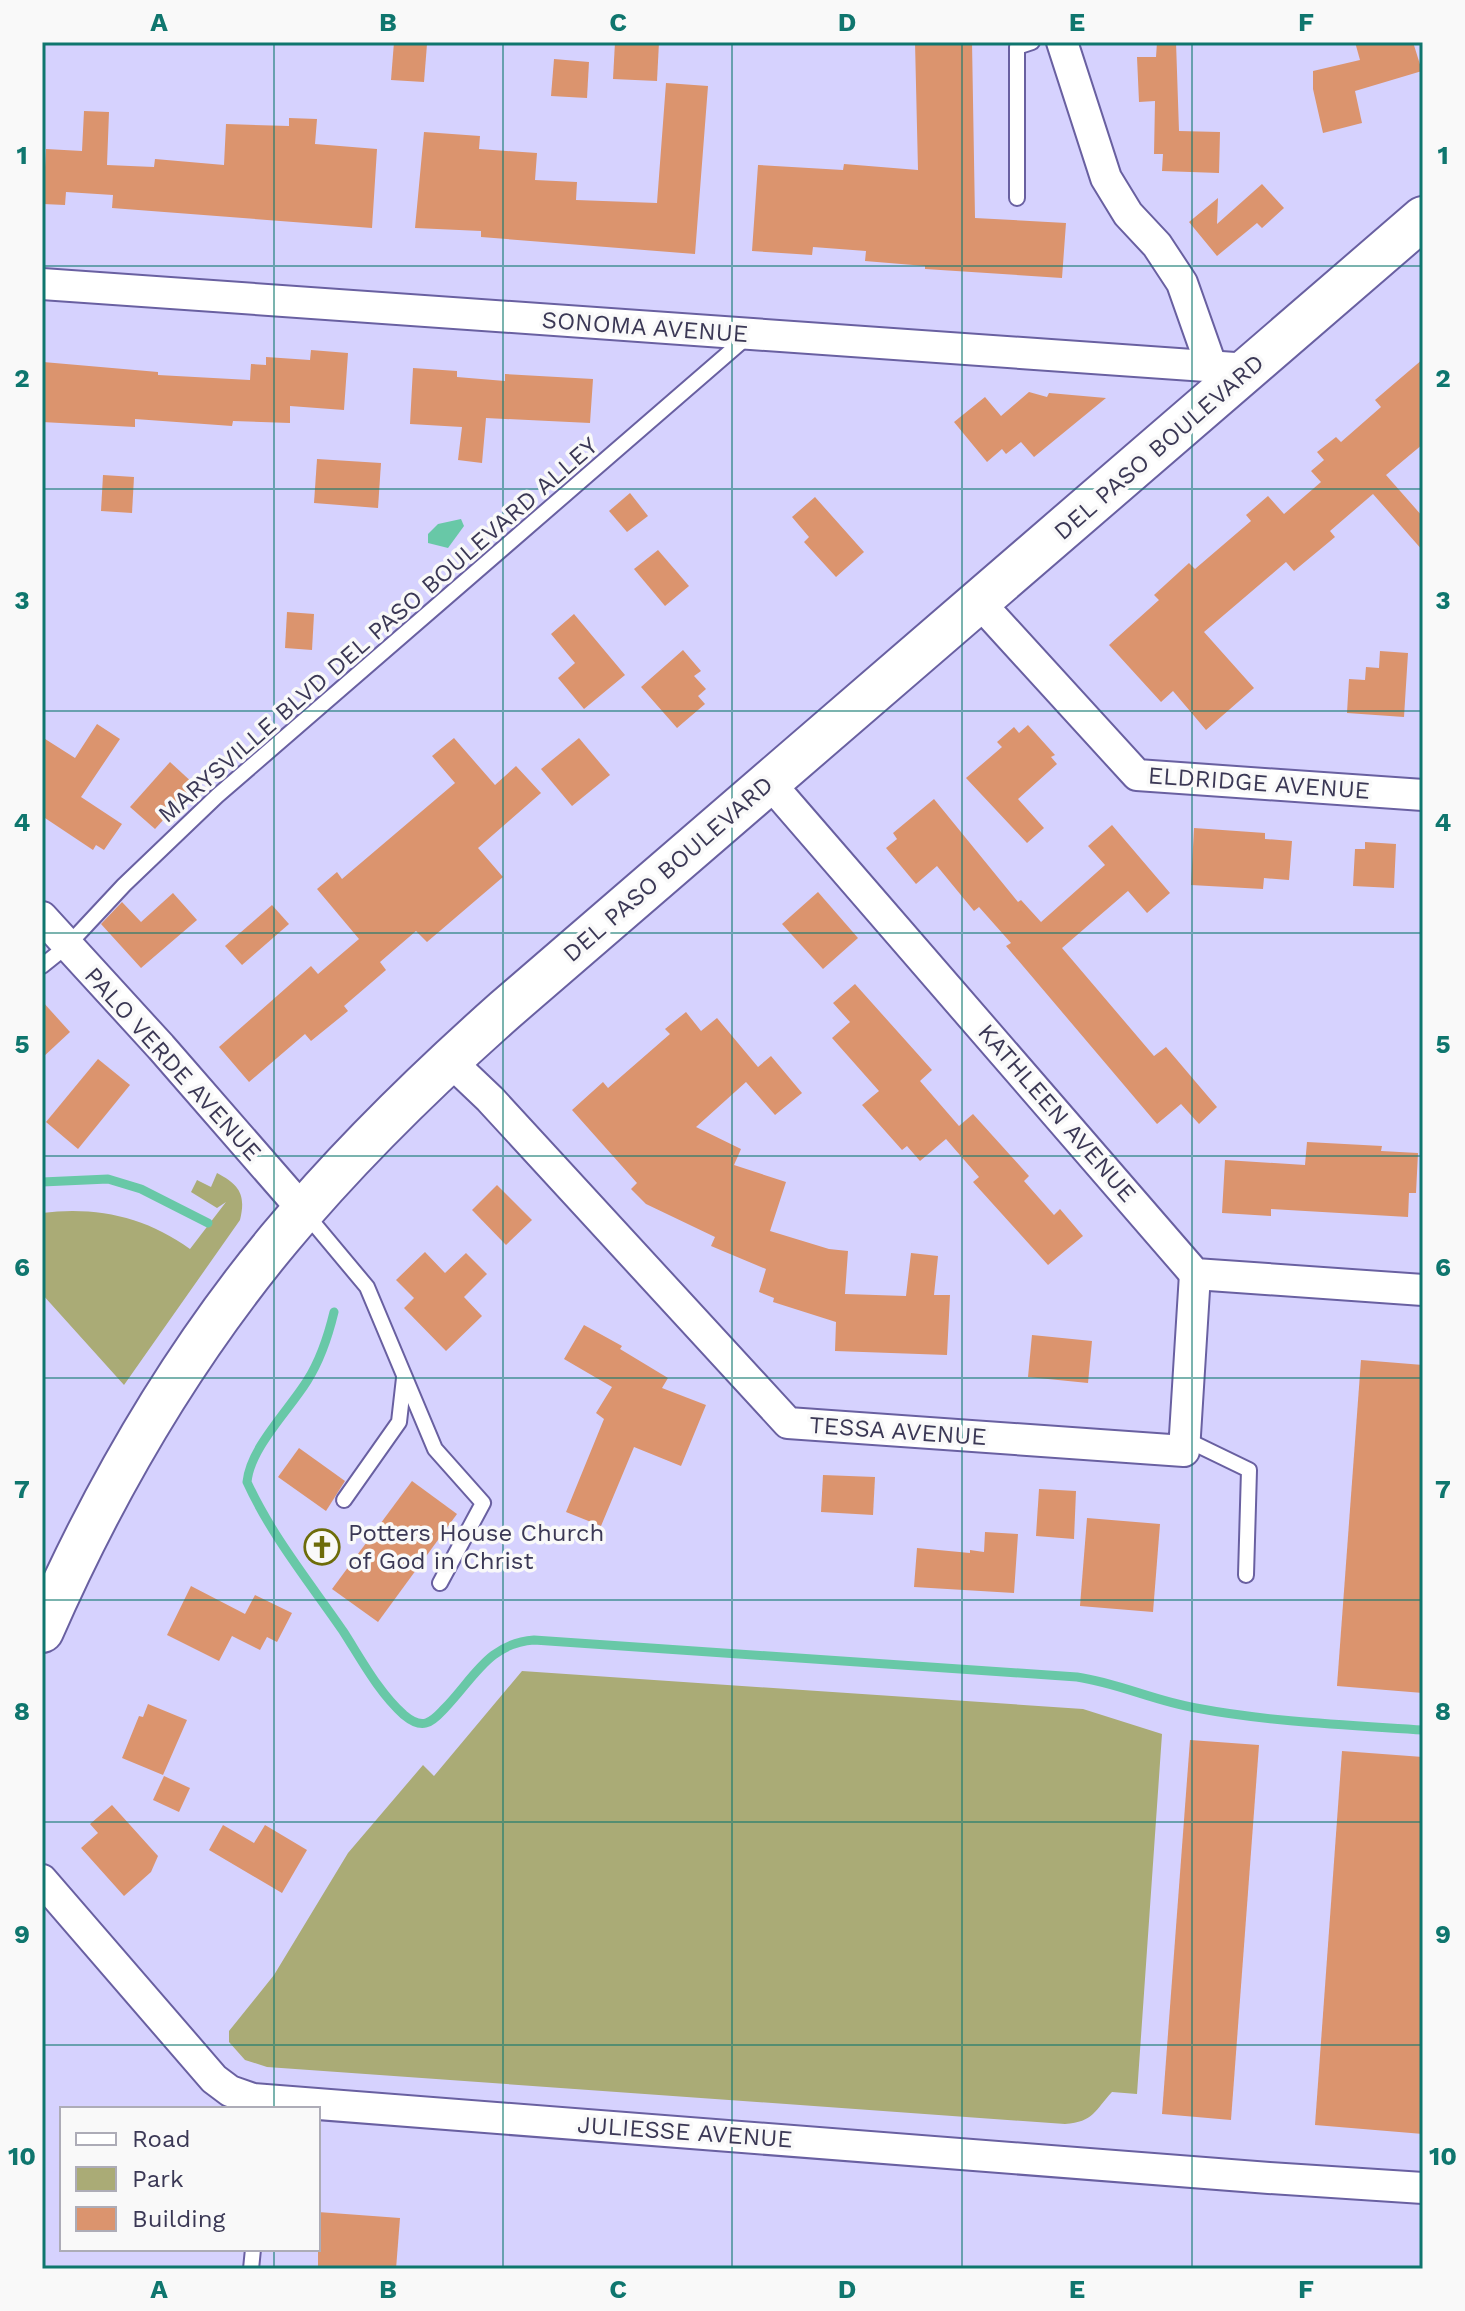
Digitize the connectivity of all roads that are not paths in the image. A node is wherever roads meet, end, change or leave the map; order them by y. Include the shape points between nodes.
1 (1032, 42) edge
2 (1062, 42) edge
3 (1017, 198) dead end
4 (1423, 218) edge
5 (42, 284) edge
6 (751, 334) junction
7 (1230, 369) junction
8 (979, 602) junction
9 (768, 781) junction
10 (1423, 795) edge
11 (42, 917) edge
12 (67, 946) junction
13 (42, 966) edge
14 (449, 1060) junction
15 (303, 1210) junction
16 (1195, 1274) junction
17 (1423, 1290) edge
18 (404, 1377) junction
19 (1184, 1439) junction
20 (344, 1500) dead end
21 (1246, 1575) dead end
22 (440, 1583) dead end
23 (42, 1631) edge
24 (42, 1880) edge
25 (274, 2106) edge
26 (320, 2109) edge
27 (1423, 2188) edge

1 - 3 lane via 1017,47
2 - 7 street via 1106,178 1182,283
4 - 7 main road, DEL PASO BOULEVARD
5 - 6 street, SONOMA AVENUE
6 - 7 street, SONOMA AVENUE
6 - 12 lane, MARYSVILLE BLVD DEL PASO BOULEVARD ALLEY via 217,796
7 - 8 main road, DEL PASO BOULEVARD
8 - 9 main road, DEL PASO BOULEVARD
8 - 10 street, ELDRIDGE AVENUE via 1137,775
9 - 14 main road, DEL PASO BOULEVARD
9 - 16 street, KATHLEEN AVENUE
11 - 12 street, PALO VERDE AVENUE
12 - 13 lane, MARYSVILLE BLVD DEL PASO BOULEVARD ALLEY
12 - 15 street, PALO VERDE AVENUE
14 - 15 main road, DEL PASO BOULEVARD
14 - 19 street, TESSA AVENUE via 788,1423 1184,1451
15 - 18 lane via 367,1287
15 - 23 main road, DEL PASO BOULEVARD via 235,1297 153,1417 82,1543
16 - 17 street
16 - 19 street
18 - 20 lane via 399,1422
18 - 22 lane via 435,1449 483,1503
19 - 21 lane via 1249,1470
24 - 25 street, JULIESSE AVENUE via 214,2079 230,2091
26 - 27 street, JULIESSE AVENUE

